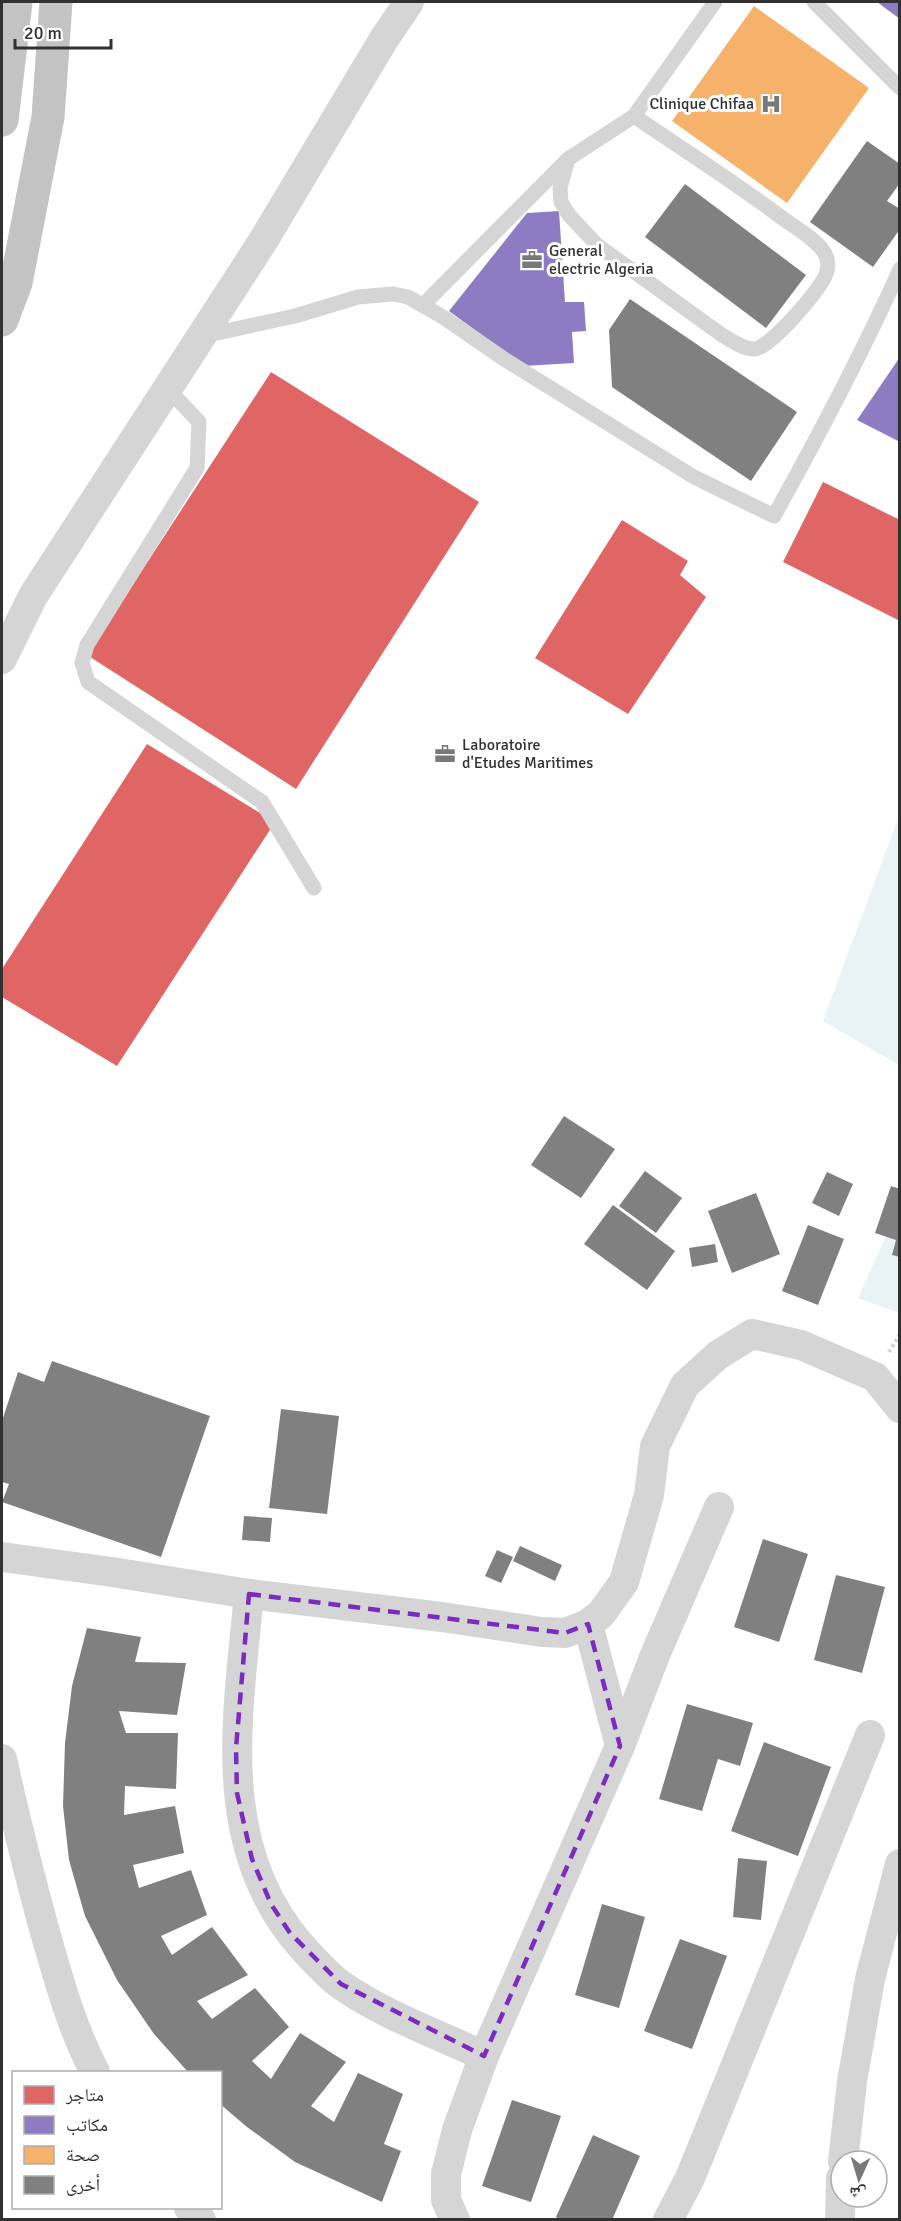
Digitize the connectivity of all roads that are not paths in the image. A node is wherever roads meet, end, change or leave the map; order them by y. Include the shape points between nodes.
1 (16, 2) edge
2 (56, 2) edge
3 (409, 2) edge
4 (715, 2) edge
5 (814, 2) edge
6 (900, 88) edge
7 (634, 116) junction
8 (2, 120) edge
9 (568, 159) junction
10 (900, 269) edge
11 (423, 305) junction
12 (2, 320) edge
13 (203, 336) junction
14 (169, 390) junction
15 (2, 658) edge
16 (314, 888) dead end
17 (900, 1408) edge
18 (718, 1507) dead end
19 (2, 1557) edge
20 (249, 1594) junction
21 (588, 1624) junction
22 (870, 1735) dead end
23 (620, 1746) junction
24 (2, 1759) edge
25 (900, 1864) edge
26 (484, 2056) junction
27 (94, 2071) edge
28 (844, 2149) edge
29 (190, 2209) edge
30 (201, 2220) edge
31 (455, 2220) edge
32 (668, 2220) edge

1 - 8 highway
2 - 12 highway via 48,117 19,273
3 - 13 street
4 - 7 lane
5 - 6 lane
7 - 9 lane
7 - 9 lane via 770,208 825,253 826,276 783,331 766,345 744,347 722,335 597,245 561,202 560,188
9 - 11 lane
10 - 11 lane via 825,425 774,516 694,477
11 - 13 lane via 393,294 358,297 296,316
13 - 14 street
14 - 15 street via 33,596
14 - 16 lane via 199,422 197,468 87,645 82,663 88,682 262,802
17 - 21 street via 874,1377 801,1345 752,1334 718,1355 685,1384 655,1446 649,1495 624,1582 601,1614
18 - 23 street
19 - 20 street
20 - 21 street via 542,1632 565,1633
20 - 26 street via 236,1748 237,1793 252,1859 271,1904 310,1956 341,1984 387,2011
21 - 23 street
22 - 32 street via 690,2178
23 - 26 street
24 - 27 street via 54,1967
25 - 28 street via 870,1979
26 - 31 street via 457,2130 446,2174 446,2200
29 - 30 street

